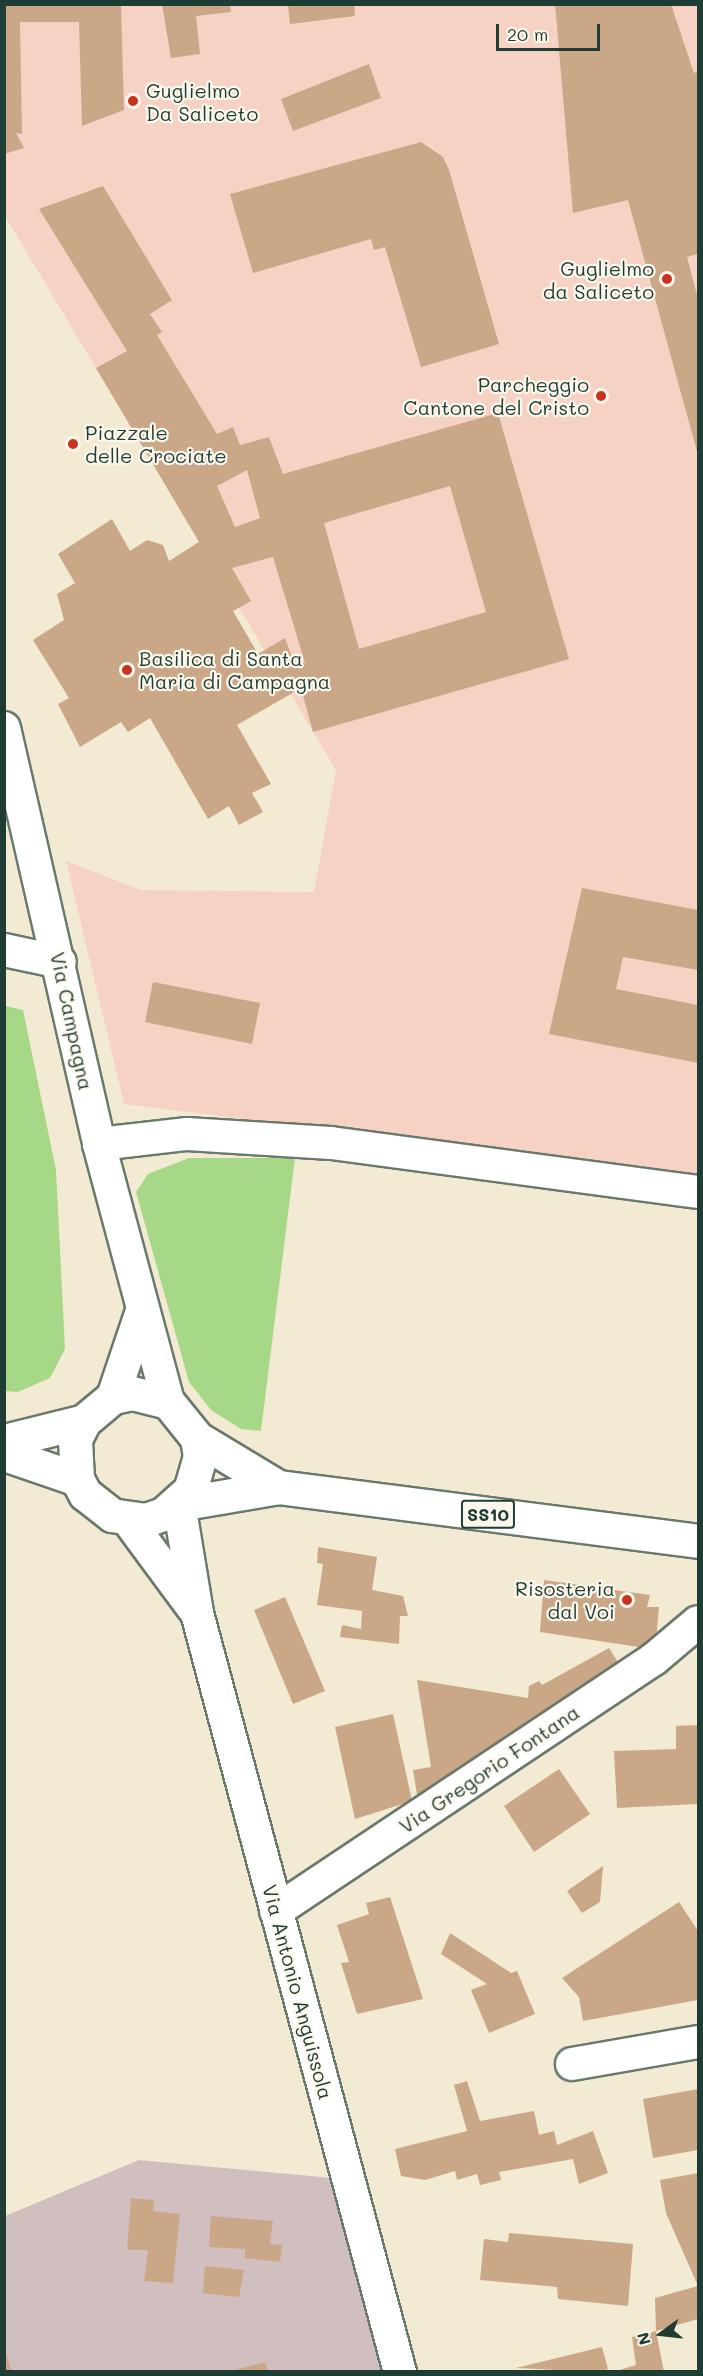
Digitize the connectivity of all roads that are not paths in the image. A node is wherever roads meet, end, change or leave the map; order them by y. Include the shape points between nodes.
1 (4, 728) edge
2 (4, 950) edge
3 (60, 962) junction
4 (99, 1144) junction
5 (699, 1192) edge
6 (141, 1314) junction
7 (113, 1397) junction
8 (168, 1401) junction
9 (84, 1421) junction
10 (197, 1438) junction
11 (4, 1441) edge
12 (4, 1454) edge
13 (77, 1479) junction
14 (278, 1487) junction
15 (179, 1504) junction
16 (128, 1520) junction
17 (699, 1541) edge
18 (197, 1613) junction
19 (699, 1622) edge
20 (276, 1911) junction
21 (699, 2042) edge
22 (572, 2064) dead end
23 (400, 2372) edge

1 - 3 street, Via Campagna
2 - 3 street
3 - 4 street, Via Campagna
4 - 5 street via 187,1134 332,1143
4 - 6 street, Via Campagna
6 - 7 street
6 - 8 street, Via Campagna
7 - 8 main road via 150,1394
7 - 9 main road
8 - 10 main road, SS10
9 - 11 main road
9 - 13 main road via 75,1439
10 - 14 main road, SS10
10 - 15 main road via 197,1474
12 - 13 main road
13 - 16 main road via 97,1506
14 - 15 main road, SS10
14 - 17 main road, SS10
15 - 16 main road, SS10 via 163,1514
15 - 18 street, Via Antonio Anguissola
16 - 18 street, Via Antonio Anguissola
18 - 20 street, Via Antonio Anguissola
19 - 20 street, Via Gregorio Fontana via 654,1659
20 - 23 street, Via Antonio Anguissola
21 - 22 street

